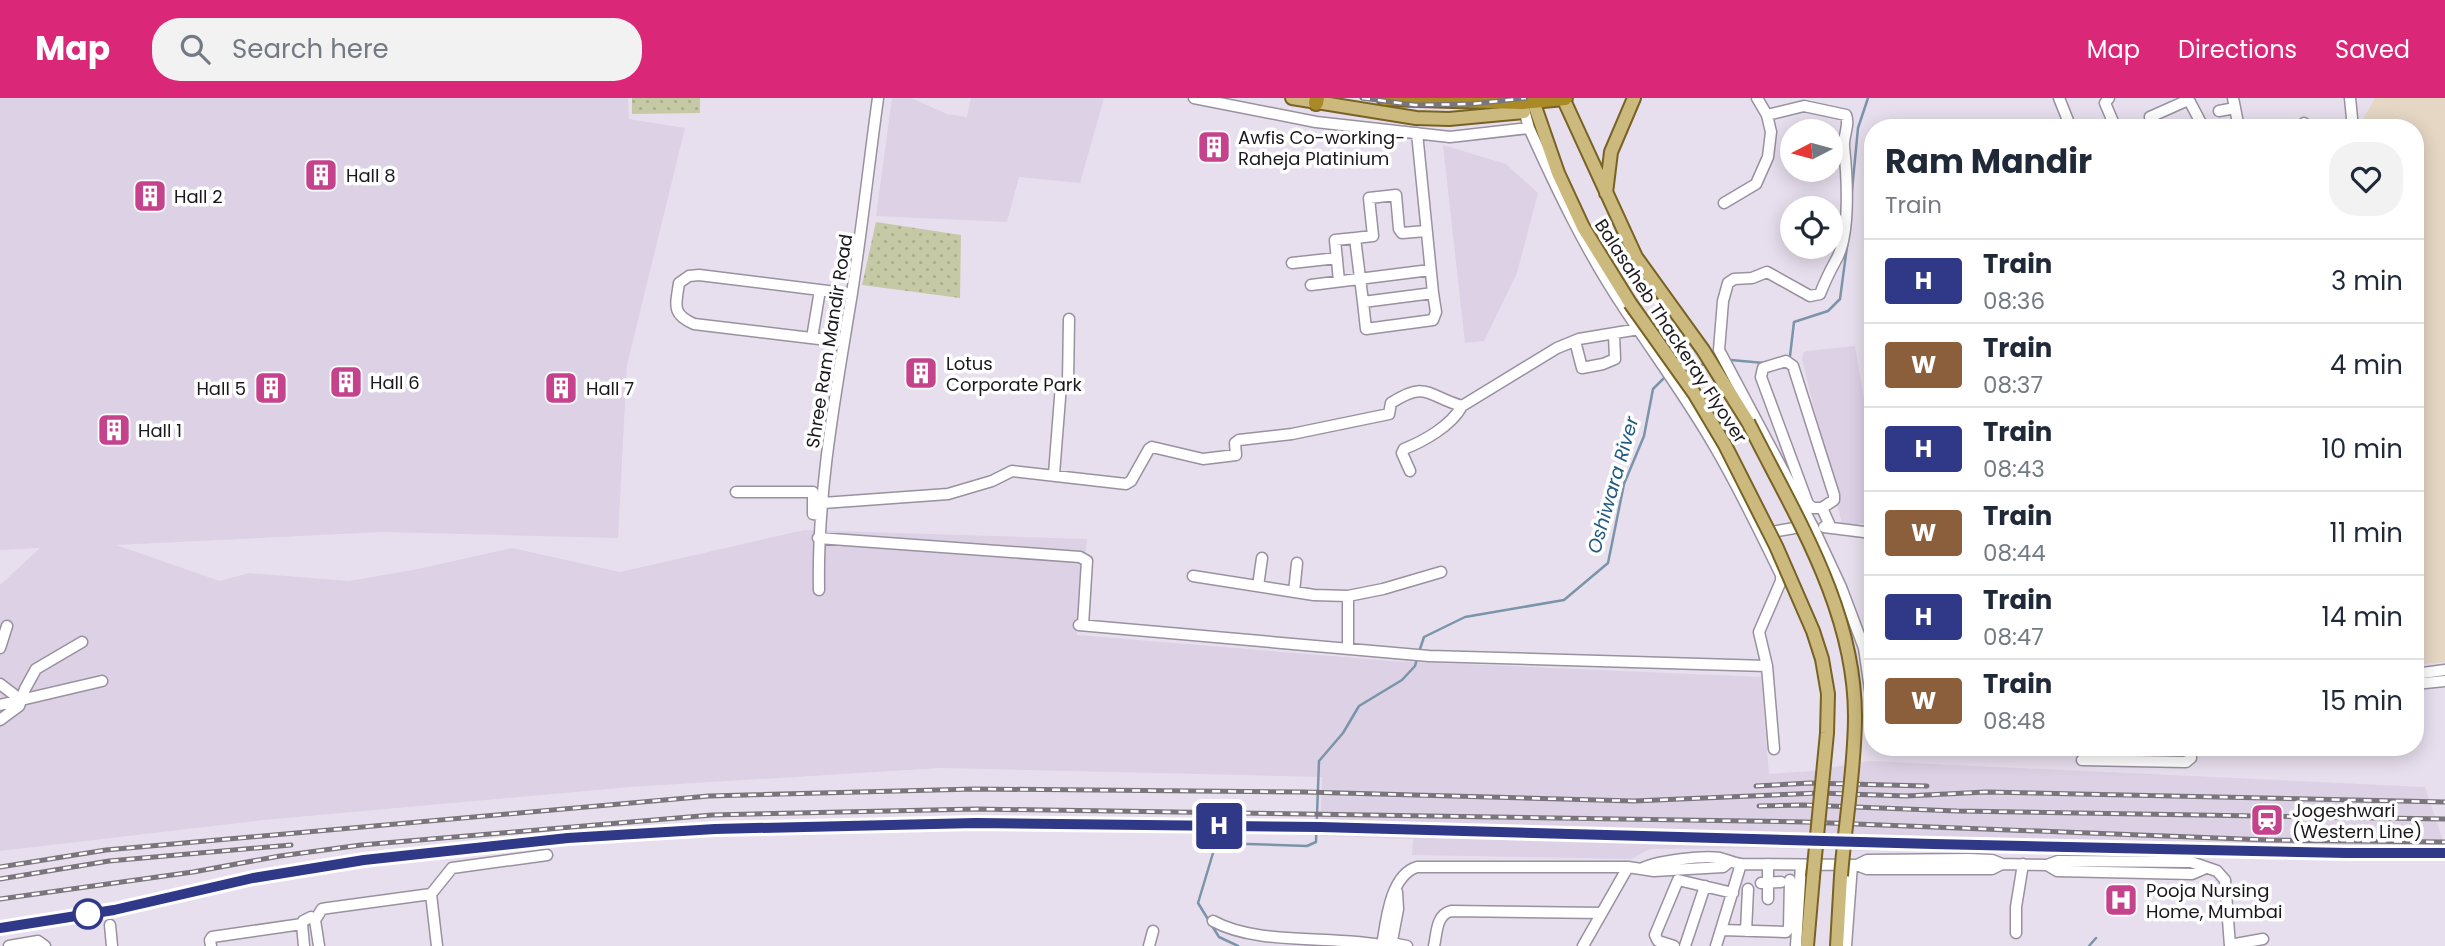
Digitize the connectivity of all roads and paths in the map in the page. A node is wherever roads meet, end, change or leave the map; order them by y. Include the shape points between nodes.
1 (878, 98) edge
2 (1194, 98) edge
3 (1292, 98) edge
4 (1384, 98) edge
5 (1564, 98) edge
6 (1634, 98) edge
7 (1757, 98) edge
8 (2059, 98) edge
9 (2066, 98) edge
10 (2109, 98) edge
11 (2350, 98) edge
12 (1316, 100) edge
13 (1528, 103) edge
14 (2234, 103) edge
15 (2219, 111) dead end
16 (1767, 115) junction
17 (2067, 119) edge
18 (2074, 119) edge
19 (2112, 119) edge
20 (2150, 119) edge
21 (2199, 119) edge
22 (2352, 119) edge
23 (1529, 128) junction
24 (1417, 133) junction
25 (1606, 193) junction
26 (1724, 203) dead end
27 (1426, 231) junction
28 (1355, 238) junction
29 (1336, 258) junction
30 (1292, 263) dead end
31 (1430, 270) junction
32 (1360, 279) junction
33 (1339, 281) junction
34 (1311, 285) dead end
35 (820, 290) junction
36 (1618, 291) junction
37 (1433, 293) junction
38 (852, 294) junction
39 (1363, 302) junction
40 (1069, 319) dead end
41 (1639, 329) junction
42 (1614, 334) junction
43 (812, 338) junction
44 (1574, 341) junction
45 (844, 342) junction
46 (1462, 406) junction
47 (1410, 471) dead end
48 (1054, 474) junction
49 (736, 492) dead end
50 (820, 496) junction
51 (1822, 508) junction
52 (1813, 527) junction
53 (1831, 528) junction
54 (1864, 532) edge
55 (1761, 534) junction
56 (818, 538) junction
57 (1262, 558) dead end
58 (1297, 563) dead end
59 (1441, 572) dead end
60 (1193, 576) dead end
61 (1780, 581) junction
62 (1258, 586) junction
63 (820, 590) dead end
64 (1294, 592) junction
65 (1348, 596) junction
66 (7, 626) dead end
67 (82, 642) dead end
68 (0, 648) edge
69 (1349, 648) junction
70 (1864, 656) edge
71 (1767, 666) junction
72 (2445, 670) edge
73 (2424, 673) edge
74 (102, 681) dead end
75 (2445, 681) edge
76 (2424, 683) edge
77 (0, 684) edge
78 (21, 700) junction
79 (0, 705) edge
80 (0, 720) edge
81 (1774, 749) dead end
82 (1820, 751) dead end
83 (2191, 756) edge
84 (2082, 760) dead end
85 (547, 855) dead end
86 (1741, 864) junction
87 (1768, 864) junction
88 (2022, 864) junction
89 (1801, 865) junction
90 (1858, 866) junction
91 (1628, 867) junction
92 (1764, 882) junction
93 (1705, 886) junction
94 (1748, 888) dead end
95 (1732, 893) junction
96 (431, 894) junction
97 (1768, 899) dead end
98 (1602, 914) junction
99 (315, 920) junction
100 (1213, 921) dead end
101 (110, 925) dead end
102 (302, 925) junction
103 (1721, 930) junction
104 (1153, 931) dead end
105 (1746, 931) junction
106 (2016, 933) dead end
107 (2263, 939) dead end
108 (1387, 945) edge
109 (9, 946) edge
110 (45, 946) edge
111 (112, 946) edge
112 (211, 946) edge
113 (304, 946) edge
114 (319, 946) edge
115 (437, 946) edge
116 (1149, 946) edge
117 (1407, 946) edge
118 (1434, 946) edge
119 (1583, 946) edge
120 (1674, 946) edge
121 (1685, 946) edge
122 (1716, 946) edge
123 (1796, 946) edge
124 (1807, 946) edge
125 (1837, 946) edge
126 (1846, 946) edge
127 (2230, 946) edge

1 - 38 street, Shree Ram Mandir Road
2 - 24 street via 1316,122
3 - 12 main road
4 - 13 highway
5 - 13 highway
5 - 25 main road, Balasaheb Thackeray Flyover
6 - 25 main road via 1611,152
7 - 16 street
8 - 17 street
9 - 18 street
10 - 19 street via 2105,103
11 - 22 street
12 - 13 main road via 1416,118 1449,119
13 - 23 street
13 - 36 main road, Balasaheb Thackeray Flyover via 1583,227
14 - 15 street
16 - 26 street via 1771,132 1768,157 1756,184
16 - 52 street via 1804,106 1846,115 1848,120 1843,144 1847,220 1837,259 1820,293 1810,296 1767,272 1734,279 1728,283 1719,327 1719,350
20 - 21 street via 2186,101
23 - 24 street via 1450,136
23 - 36 street via 1558,191
24 - 27 street
25 - 125 main road, Balasaheb Thackeray Flyover, bridge via 1642,267 1748,422 1823,572 1841,621 1852,670 1855,716
27 - 28 street via 1402,233 1396,195 1389,195 1369,198 1373,236
27 - 31 street
28 - 29 street via 1335,240
28 - 32 street
29 - 30 street
29 - 33 street
31 - 32 street
31 - 37 street
32 - 33 street
32 - 39 street
33 - 34 street
35 - 38 street
35 - 43 street
35 - 43 street via 699,275 679,283 675,307 694,324
36 - 41 street
36 - 124 main road, Balasaheb Thackeray Flyover, bridge via 1694,393 1725,445 1776,545 1822,659 1828,694 1826,733
37 - 39 street
37 - 39 street via 1433,320 1366,329
38 - 45 street, Shree Ram Mandir Road
40 - 48 street via 1068,382 1061,385
41 - 42 street
41 - 55 street via 1714,445
42 - 44 street
42 - 44 street via 1615,359 1582,368
43 - 45 street
44 - 46 street
45 - 50 street, Shree Ram Mandir Road
46 - 47 street via 1421,442 1404,449
46 - 48 street via 1429,390 1409,392 1391,403 1389,414 1239,440 1236,456 1203,459 1152,447 1126,484
48 - 50 street via 1012,471 948,494
49 - 50 street
50 - 56 street, Shree Ram Mandir Road
51 - 51 street via 1808,504 1761,377 1763,368 1786,361 1793,366 1834,495 1831,504
51 - 53 street
52 - 53 street
52 - 55 street
52 - 70 street via 1861,638
53 - 54 street
55 - 61 street
56 - 63 street, Shree Ram Mandir Road
56 - 69 street via 1080,557 1087,561 1081,625
57 - 62 street
58 - 64 street
59 - 65 street
60 - 62 street
61 - 71 street via 1759,632
61 - 82 street via 1797,602 1823,685
62 - 64 street
64 - 65 street
65 - 69 street
66 - 68 street
67 - 78 street via 36,669
69 - 71 street via 1429,656
71 - 81 street
72 - 73 street
74 - 78 street
75 - 76 street
77 - 78 street
78 - 79 street
78 - 80 street
83 - 84 street via 2186,762
85 - 96 street via 452,868
86 - 87 street
86 - 91 street via 1654,871
86 - 95 street
87 - 89 street
87 - 92 street
88 - 90 street via 1992,869 1969,864
88 - 106 street
88 - 127 street via 2047,865 2057,871 2191,862 2217,871 2225,880
89 - 90 street
89 - 123 street
90 - 126 street
91 - 98 street
91 - 108 street via 1417,867 1403,874 1388,907
92 - 97 street
92 - 105 street via 1785,881 1788,930
93 - 95 street
93 - 120 street via 1676,883 1655,935 1658,941
93 - 121 street
94 - 105 street
95 - 103 street
96 - 99 street via 323,909
96 - 115 street
98 - 118 street via 1451,911 1439,920
98 - 119 street
99 - 102 street via 307,918
99 - 114 street
100 - 108 street via 1259,940
101 - 111 street
102 - 112 street via 212,937
102 - 113 street
103 - 105 street
103 - 122 street
104 - 116 street
107 - 127 street
108 - 117 street
109 - 110 street via 38,941

